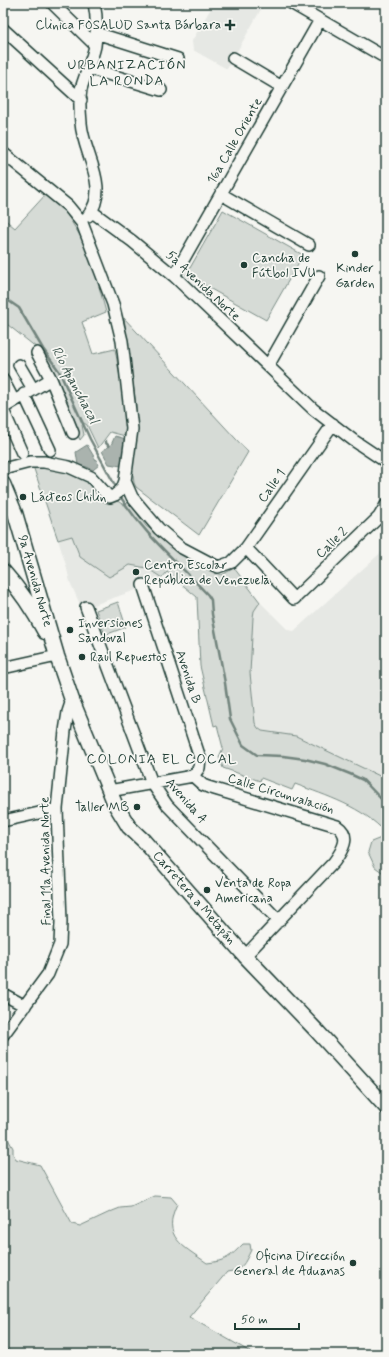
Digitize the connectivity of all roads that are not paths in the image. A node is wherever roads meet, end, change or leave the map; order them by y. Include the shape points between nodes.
1 (52, 3) edge
2 (94, 3) edge
3 (291, 3) edge
4 (320, 20) junction
5 (3, 29) edge
6 (96, 33) junction
7 (95, 45) junction
8 (233, 58) dead end
9 (386, 58) edge
10 (178, 59) dead end
11 (88, 68) junction
12 (282, 87) junction
13 (161, 90) dead end
14 (80, 100) junction
15 (3, 153) edge
16 (221, 194) junction
17 (92, 211) junction
18 (82, 223) junction
19 (309, 245) dead end
20 (174, 276) junction
21 (319, 276) dead end
22 (37, 353) dead end
23 (19, 365) dead end
24 (268, 366) junction
25 (51, 379) junction
26 (3, 380) edge
27 (29, 391) junction
28 (14, 401) junction
29 (3, 409) edge
30 (333, 424) junction
31 (73, 433) dead end
32 (50, 450) dead end
33 (22, 453) dead end
34 (386, 462) edge
35 (3, 469) edge
36 (125, 481) junction
37 (3, 484) edge
38 (386, 505) edge
39 (246, 548) junction
40 (32, 568) junction
41 (7, 575) edge
42 (143, 585) dead end
43 (86, 607) dead end
44 (57, 656) junction
45 (3, 668) edge
46 (72, 700) junction
47 (193, 776) junction
48 (152, 783) junction
49 (109, 791) junction
50 (57, 809) junction
51 (3, 821) edge
52 (279, 921) junction
53 (246, 956) junction
54 (3, 994) edge
55 (25, 1006) junction
56 (3, 1035) edge
57 (386, 1107) edge

1 - 7 street
2 - 6 street
3 - 4 street
4 - 9 street
4 - 12 street, 16a Calle Oriente
5 - 14 street
6 - 7 street
6 - 10 street
7 - 11 street
8 - 12 street
11 - 13 street
11 - 14 street
12 - 16 street, 16a Calle Oriente
14 - 17 street via 81,128 98,188
15 - 18 street via 68,206
16 - 19 street
16 - 20 street, 16a Calle Oriente
17 - 18 street
17 - 20 street, 5a Avenida Norte
18 - 36 street via 113,304 122,341 132,429
20 - 24 street, 5a Avenida Norte
21 - 24 street
22 - 25 street
23 - 27 street
24 - 30 street, 5a Avenida Norte via 313,409
25 - 27 street
25 - 31 street
26 - 28 street
27 - 28 street
27 - 32 street
28 - 29 street
29 - 33 street
30 - 34 street, 5a Avenida Norte
30 - 39 street, Calle 1
35 - 36 street via 30,462 69,467 91,477 110,496 116,495
36 - 39 street, Calle 1 via 132,497 154,524 180,547 218,567 232,562
37 - 40 main road, 9a Avenida Norte
38 - 39 street, Calle 2 via 379,517 294,599
40 - 41 main road via 26,578 19,580
40 - 44 main road, 9a Avenida Norte
41 - 44 main road via 33,612
42 - 47 street, Avenida B via 200,758 199,768
43 - 48 street, Avenida A
44 - 45 street
44 - 46 main road, Carretera a Metapán
46 - 49 main road, Carretera a Metapán
46 - 50 street, Final 11a Avenida Norte via 65,731
47 - 48 street
47 - 52 street, Calle Circunvalación via 208,787 337,826 345,836 345,843 334,862
48 - 49 street
48 - 52 street, Avenida A via 167,805
49 - 53 main road, Carretera a Metapán via 129,827
50 - 51 street
50 - 55 street, Final 11a Avenida Norte via 60,944 48,974
52 - 53 street, Calle Circunvalación
53 - 57 main road, Carretera a Metapán
54 - 55 street
55 - 56 street, Final 11a Avenida Norte

